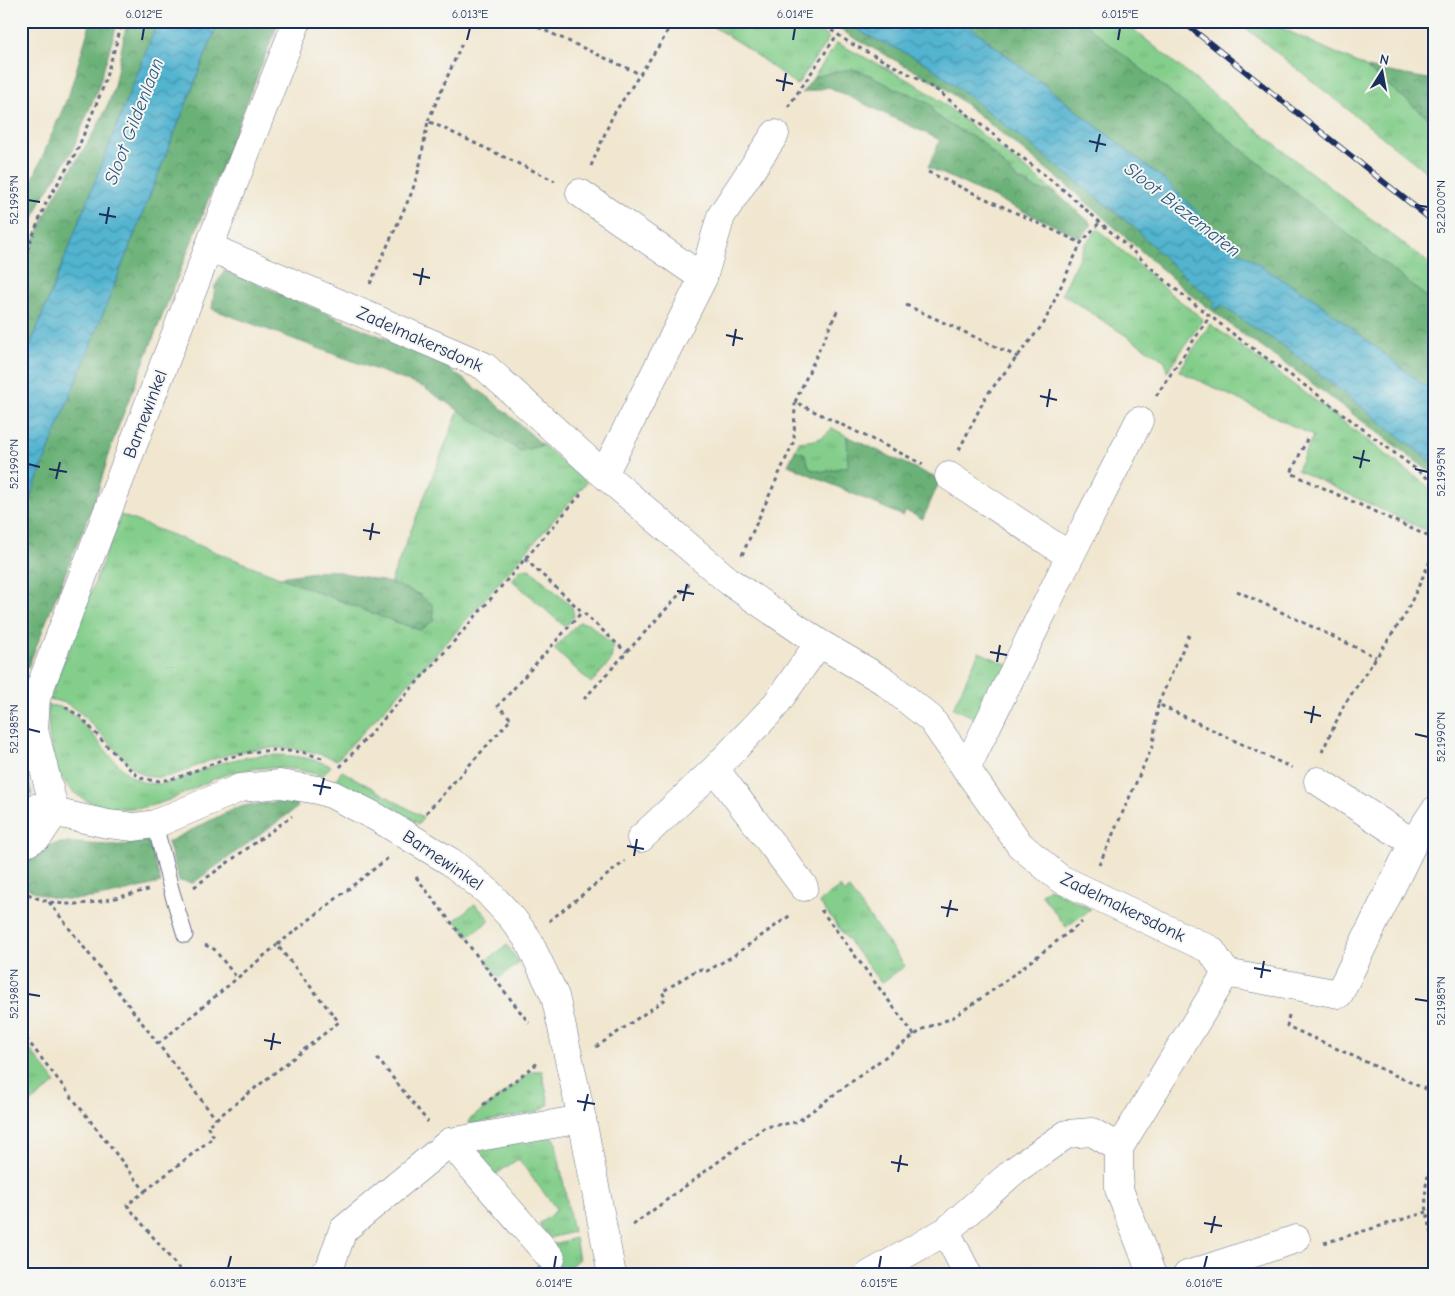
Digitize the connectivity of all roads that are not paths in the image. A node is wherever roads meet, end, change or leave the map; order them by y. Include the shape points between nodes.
1 (297, 21) edge
2 (776, 134) dead end
3 (580, 193) road end
4 (208, 247) junction
5 (703, 278) junction
6 (1139, 422) dead end
7 (602, 472) junction
8 (949, 476) road end
9 (1070, 556) junction
10 (818, 642) junction
11 (715, 769) junction
12 (966, 769) junction
13 (1315, 779) road end
14 (21, 810) edge
15 (1434, 811) edge
16 (54, 812) junction
17 (155, 824) junction
18 (641, 838) road end
19 (1412, 843) junction
20 (21, 846) edge
21 (808, 893) road end
22 (185, 934) road end
23 (1226, 973) junction
24 (582, 1119) junction
25 (450, 1142) junction
26 (1118, 1148) junction
27 (946, 1231) junction
28 (1296, 1239) road end
29 (550, 1258) dead end
30 (322, 1275) edge
31 (612, 1275) edge
32 (869, 1275) edge
33 (968, 1275) edge
34 (1152, 1275) edge
35 (1187, 1275) edge

1 - 4 street, Barnewinkel
2 - 5 street via 721,216
3 - 5 street
4 - 7 street, Zadelmakersdonk via 484,366
4 - 16 street, Barnewinkel via 36,698 34,730
5 - 7 street
6 - 9 street
7 - 10 street, Zadelmakersdonk via 730,582
8 - 9 street
9 - 12 street
10 - 11 street via 774,707
10 - 12 street, Zadelmakersdonk via 884,681 930,719
11 - 18 street
11 - 21 street
12 - 23 street, Zadelmakersdonk via 1020,845 1060,878 1211,950
13 - 19 street
14 - 16 street, Barnewinkel via 34,808
15 - 19 street
16 - 17 street, Barnewinkel via 108,824 134,827
16 - 20 street via 39,836
17 - 22 lane
17 - 24 street, Barnewinkel via 240,788 280,784 333,795 452,862 487,891 527,938 554,996
19 - 23 street via 1339,994
23 - 26 street
24 - 25 street
24 - 31 street, Barnewinkel
25 - 29 street
25 - 30 street via 343,1230 329,1270
26 - 27 street via 1092,1132 1067,1134 1016,1170
26 - 34 street via 1118,1188
27 - 32 street
27 - 33 street
28 - 35 street

